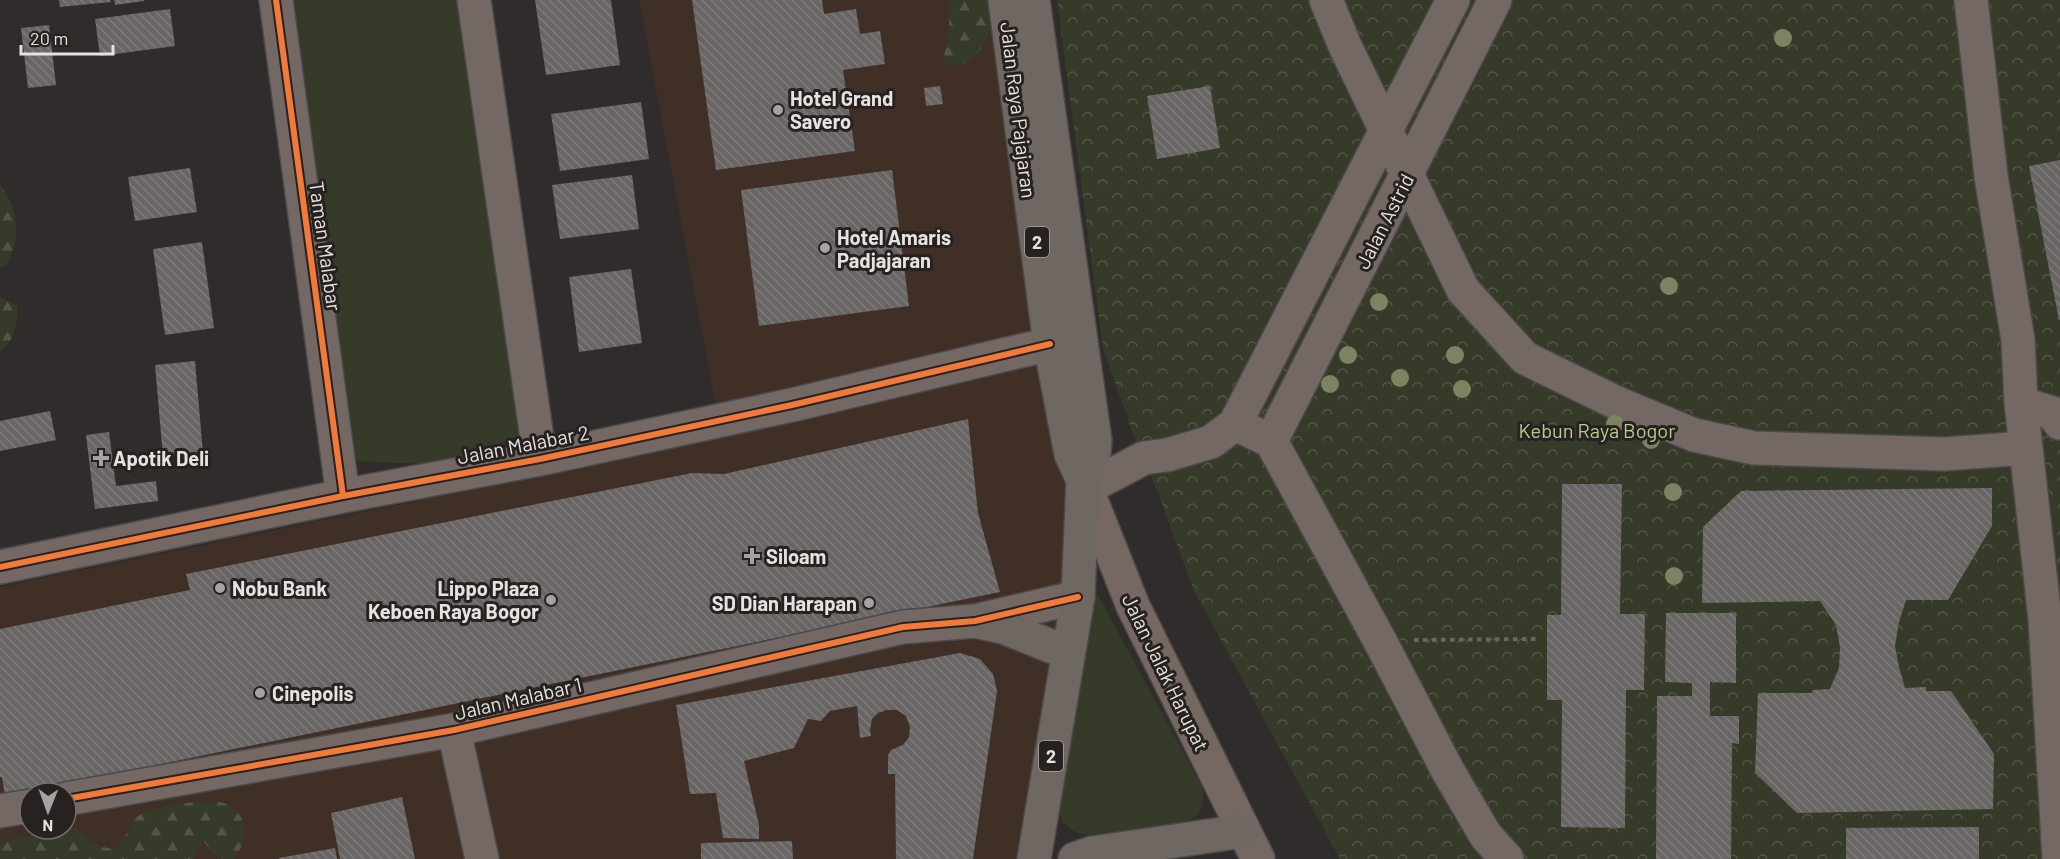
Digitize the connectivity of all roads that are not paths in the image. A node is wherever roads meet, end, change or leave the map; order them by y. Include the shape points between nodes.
1 (276, 0) edge
2 (474, 0) edge
3 (1005, 0) edge
4 (1033, 0) edge
5 (1326, 0) edge
6 (1453, 0) edge
7 (1495, 0) edge
8 (1971, 0) edge
9 (1386, 131) junction
10 (1407, 175) junction
11 (1050, 344) junction
12 (2021, 403) junction
13 (2060, 423) edge
14 (1235, 424) junction
15 (1271, 441) junction
16 (2025, 448) junction
17 (540, 459) junction
18 (1085, 484) junction
19 (343, 496) junction
20 (2049, 541) edge
21 (0, 567) edge
22 (1078, 597) junction
23 (975, 621) junction
24 (1068, 653) junction
25 (454, 730) junction
26 (78, 797) edge
27 (18, 808) edge
28 (0, 811) edge
29 (1243, 831) junction
30 (482, 859) edge
31 (1034, 859) edge
32 (1075, 859) edge
33 (1258, 859) edge
34 (1507, 859) edge
35 (2059, 859) edge

1 - 19 street, Taman Malabar
2 - 17 street
3 - 11 highway, Jalan Raya Pajajaran / 2
4 - 18 highway, 2 via 1095,441
5 - 9 street
6 - 9 street, Jalan Astrid
7 - 10 street, Jalan Astrid
8 - 12 street via 1991,176 2018,340
9 - 10 street
9 - 14 street, Jalan Astrid
10 - 15 street, Jalan Astrid
10 - 16 street via 1463,290 1525,358 1617,403 1694,435 1754,448 1945,454
11 - 17 street, Jalan Malabar 2
11 - 18 highway, Jalan Raya Pajajaran / 2 via 1071,454
12 - 13 street via 2052,414
12 - 16 street
14 - 15 street
14 - 18 street via 1211,442 1178,453 1144,458
15 - 34 street via 1448,771 1486,836
16 - 20 street
17 - 19 street, Jalan Malabar 2
18 - 22 highway, Jalan Raya Pajajaran / 2
18 - 29 main road, Jalan Jalak Harupat / 2 via 1133,606
19 - 21 street, Jalan Malabar 2
20 - 35 street
22 - 23 street, Jalan Malabar 1
22 - 24 highway, Jalan Raya Pajajaran / 2
23 - 24 highway via 1002,627
23 - 25 street, Jalan Malabar 1 via 903,627
24 - 31 highway, Jalan Raya Pajajaran / 2
25 - 26 street, Jalan Malabar 1
25 - 30 street
27 - 28 street
29 - 32 highway via 1092,853
29 - 33 main road, Jalan Jalak Harupat / 2

